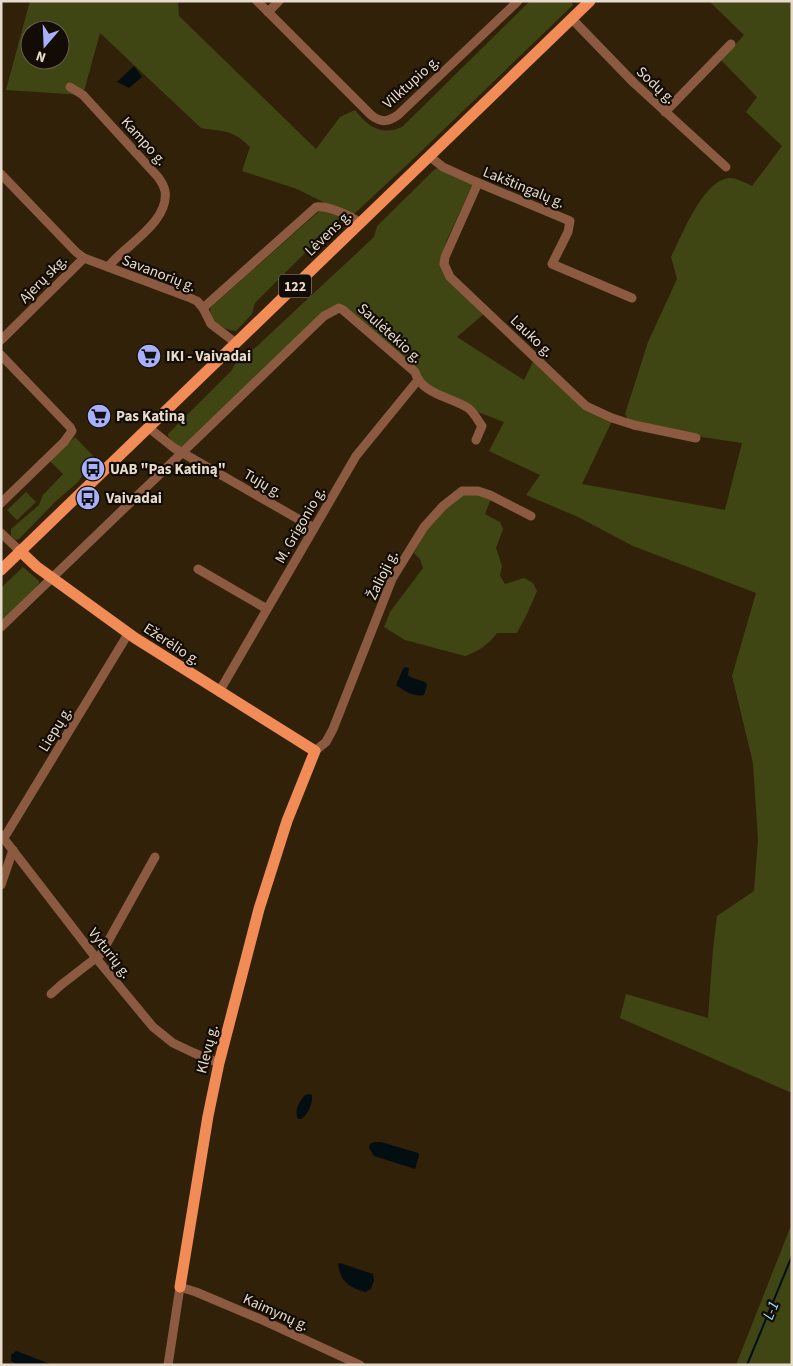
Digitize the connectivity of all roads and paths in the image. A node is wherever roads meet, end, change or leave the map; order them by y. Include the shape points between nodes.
1 (257, 1) edge
2 (279, 1) edge
3 (518, 1) edge
4 (590, 1) edge
5 (268, 12) junction
6 (572, 19) junction
7 (731, 44) dead end
8 (70, 87) dead end
9 (665, 112) junction
10 (429, 156) junction
11 (726, 166) dead end
12 (1, 174) edge
13 (478, 183) junction
14 (360, 224) junction
15 (84, 258) junction
16 (108, 268) junction
17 (632, 298) dead end
18 (203, 308) junction
19 (1, 340) edge
20 (236, 343) junction
21 (1, 355) edge
22 (418, 380) junction
23 (149, 428) junction
24 (696, 438) dead end
25 (476, 440) dead end
26 (181, 452) junction
27 (1, 502) edge
28 (531, 516) dead end
29 (314, 528) junction
30 (1, 533) edge
31 (20, 551) junction
32 (198, 569) dead end
33 (1, 570) edge
34 (51, 578) junction
35 (267, 608) junction
36 (1, 627) edge
37 (128, 634) junction
38 (219, 692) junction
39 (315, 751) junction
40 (2, 836) edge
41 (13, 850) junction
42 (155, 857) dead end
43 (1, 885) edge
44 (96, 958) junction
45 (51, 994) dead end
46 (219, 1062) junction
47 (180, 1286) junction
48 (168, 1365) edge
49 (360, 1365) edge

1 - 5 street, Vilktupio g.
2 - 5 street
3 - 5 street, Vilktupio g. via 398,115 387,121 371,115
4 - 6 main road, Lėvens g. / 122
6 - 9 street, Sodų g.
6 - 10 main road, Lėvens g. / 122
7 - 9 street
8 - 16 street, Kampo g. via 83,95 158,177 165,190 165,204 158,219
9 - 11 street, Sodų g.
10 - 13 street, Lakštingalų g. via 443,167
10 - 14 main road, Lėvens g. / 122
12 - 15 street, Savanorių g.
13 - 17 street, Lakštingalų g. via 570,220 568,232 552,264
13 - 24 street, Lauko g. via 445,257 444,264 450,277 586,406 634,425
14 - 18 street, Savanorių g. via 325,207 316,207
14 - 20 main road, Lėvens g. / 122
15 - 16 street, Savanorių g.
15 - 19 street, Ajerų skg.
16 - 18 street, Savanorių g. via 188,297
18 - 20 street via 211,324
20 - 23 main road, Lėvens g. / 122
21 - 27 street via 72,431
22 - 25 street, Saulėtekio g. via 428,389 470,409 482,426
22 - 26 street, Saulėtekio g. via 415,372 339,308 324,316
22 - 29 street, M. Grigonio g. via 356,456
23 - 26 street, Tujų g.
23 - 31 main road, Lėvens g. / 122
26 - 29 street, Tujų g.
26 - 34 street, Saulėtekio g.
28 - 39 street, Žalioji g. via 478,491 462,491 443,506 424,527 398,569 333,728 326,742
29 - 35 street, M. Grigonio g.
30 - 31 street
31 - 33 main road, Lėvens g. / 122
31 - 34 main road, Ežerėlio g.
32 - 35 street
34 - 36 street, Saulėtekio g.
34 - 37 main road, Ežerėlio g.
35 - 38 street, M. Grigonio g.
37 - 38 main road, Ežerėlio g.
37 - 40 street, Liepų g.
38 - 39 main road, Ežerėlio g.
39 - 46 main road, Klevų g. via 286,821
40 - 41 street, Vyturių g.
41 - 43 street
41 - 44 street, Vyturių g.
42 - 44 street
44 - 45 street
44 - 46 street, Vyturių g. via 153,1027 173,1043
46 - 47 main road, Klevų g.
47 - 48 street, Klevų g.
47 - 49 street, Kaimynų g.

